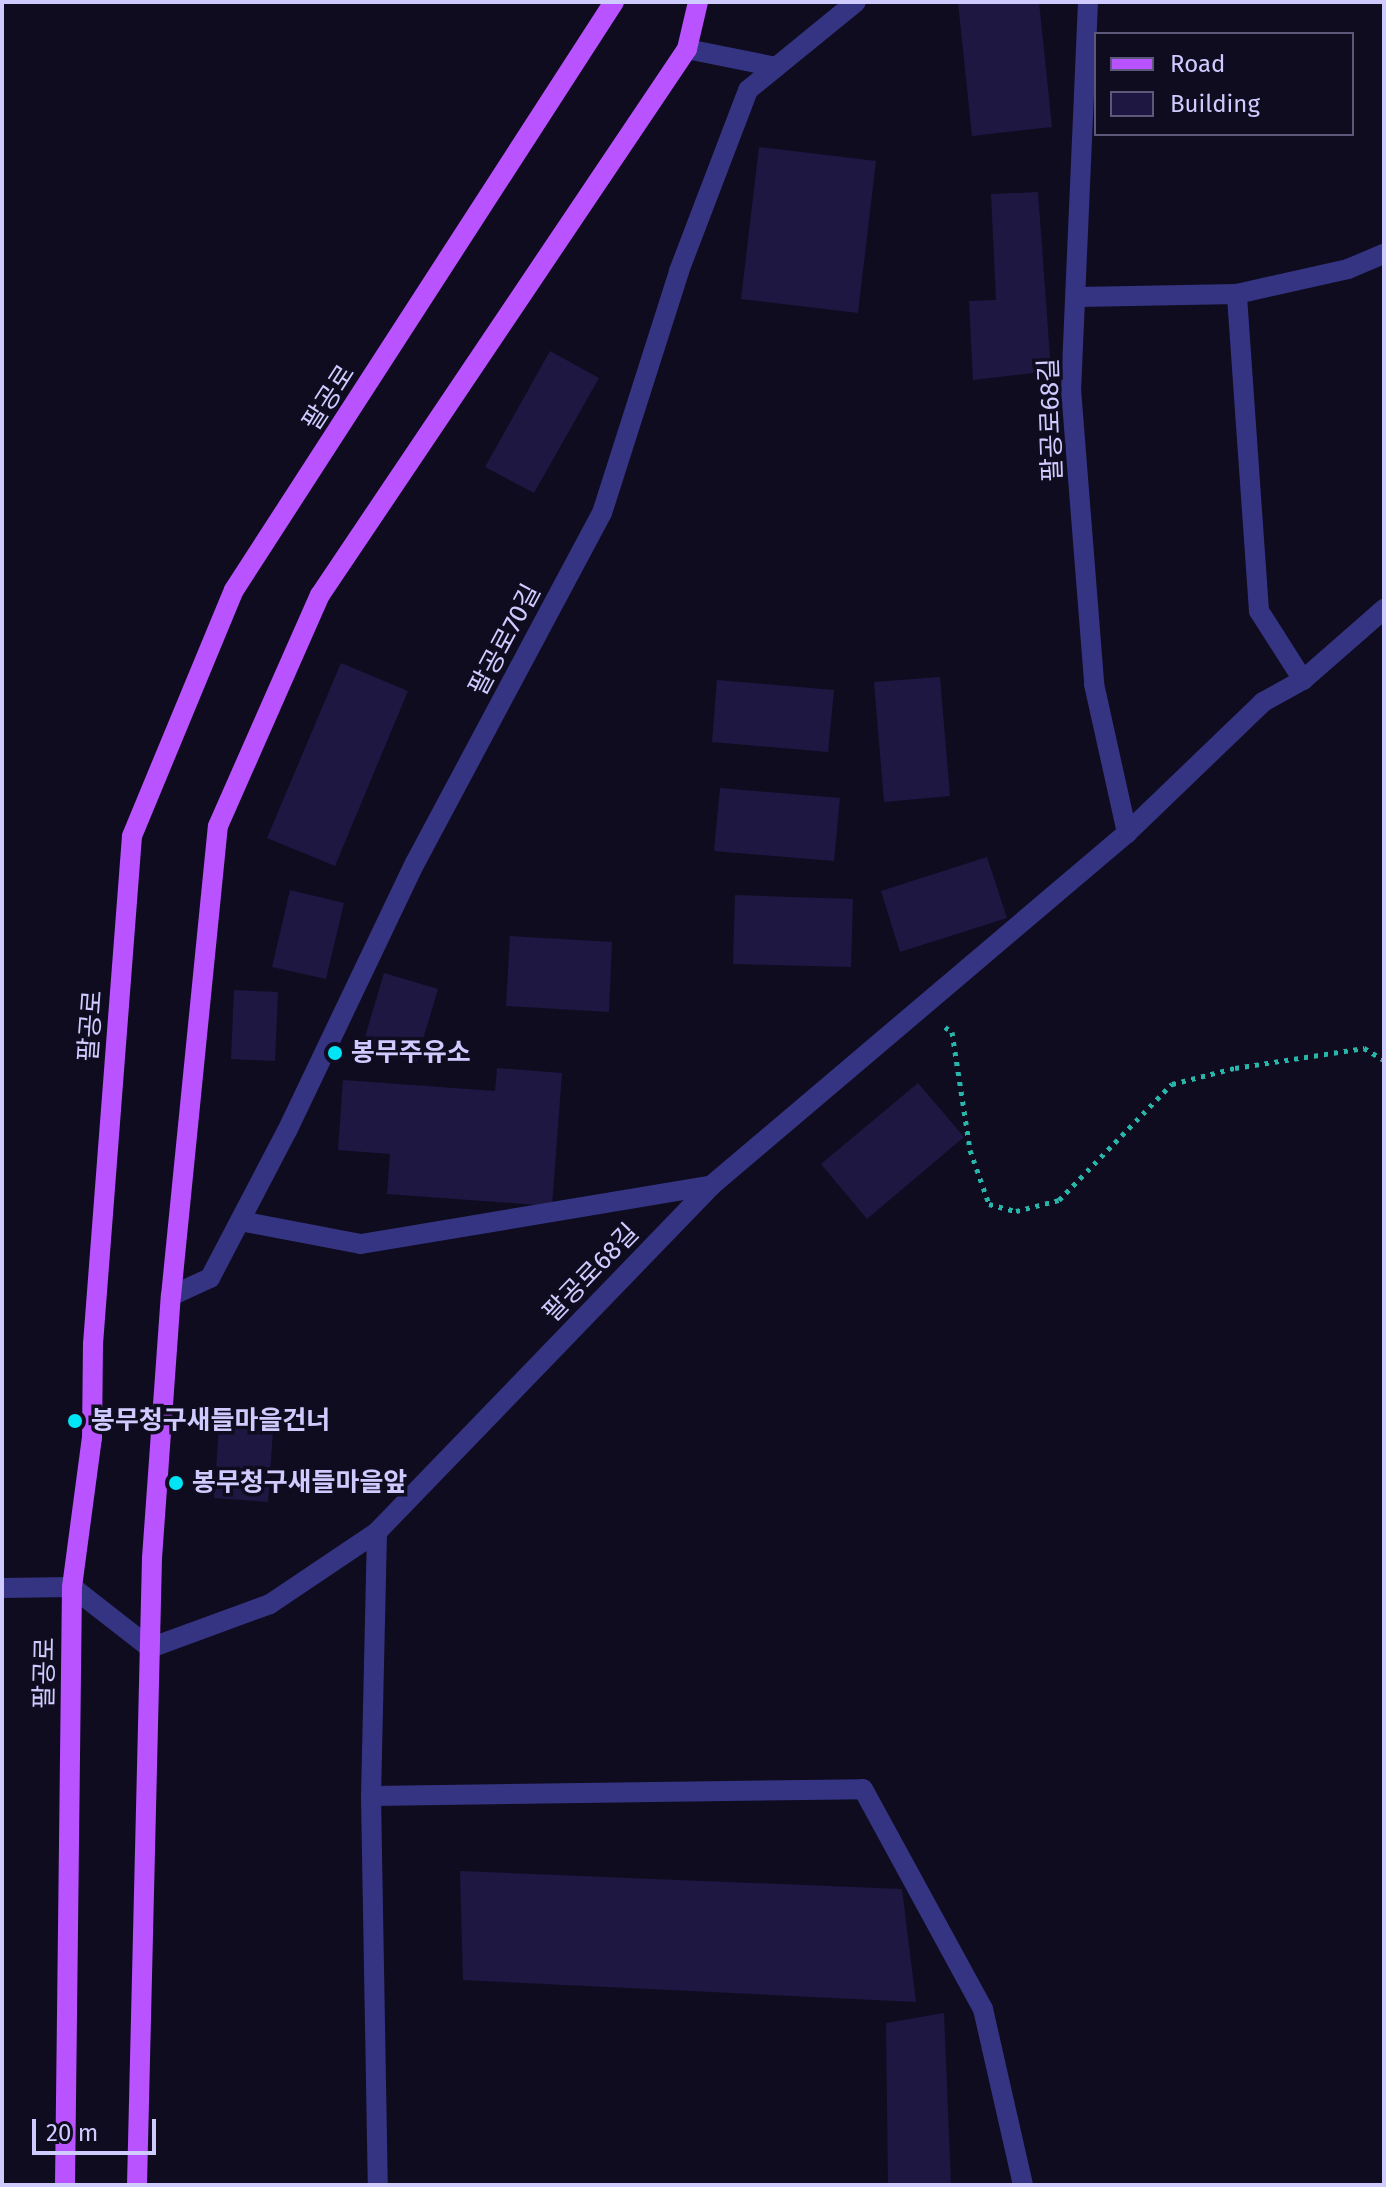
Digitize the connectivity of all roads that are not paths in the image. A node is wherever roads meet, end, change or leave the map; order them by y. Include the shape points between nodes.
1 (614, 2) edge
2 (698, 2) edge
3 (856, 2) edge
4 (1088, 2) edge
5 (687, 49) junction
6 (776, 67) junction
7 (1384, 254) edge
8 (1237, 294) junction
9 (1078, 297) junction
10 (1384, 609) edge
11 (1303, 680) junction
12 (1127, 833) junction
13 (712, 1185) junction
14 (240, 1221) junction
15 (171, 1296) junction
16 (377, 1532) junction
17 (72, 1587) junction
18 (2, 1588) edge
19 (150, 1648) junction
20 (371, 1796) junction
21 (65, 2185) edge
22 (137, 2185) edge
23 (378, 2185) edge
24 (1023, 2185) edge

1 - 17 main road, 팔공로 via 234,590 132,836 93,1344 92,1438
2 - 5 main road
3 - 6 street, 팔공로70길
4 - 9 street, 팔공로68길
5 - 6 street
5 - 15 main road via 320,595 218,826
6 - 14 street, 팔공로70길 via 748,90 742,104 679,271 602,513 415,863
7 - 8 street via 1348,269
8 - 9 street
8 - 11 street via 1259,611
9 - 12 street, 팔공로68길 via 1071,389 1094,684
10 - 11 street, 팔공로68길
11 - 12 street, 팔공로68길 via 1263,702
12 - 13 street, 팔공로68길
13 - 14 street via 361,1244
13 - 16 street, 팔공로68길
14 - 15 street, 팔공로70길 via 210,1278
15 - 19 main road
16 - 19 street, 팔공로68길 via 270,1604
16 - 20 street
17 - 18 street
17 - 19 street
17 - 21 main road, 팔공로
19 - 22 main road
20 - 23 street
20 - 24 street via 863,1789 983,2009

